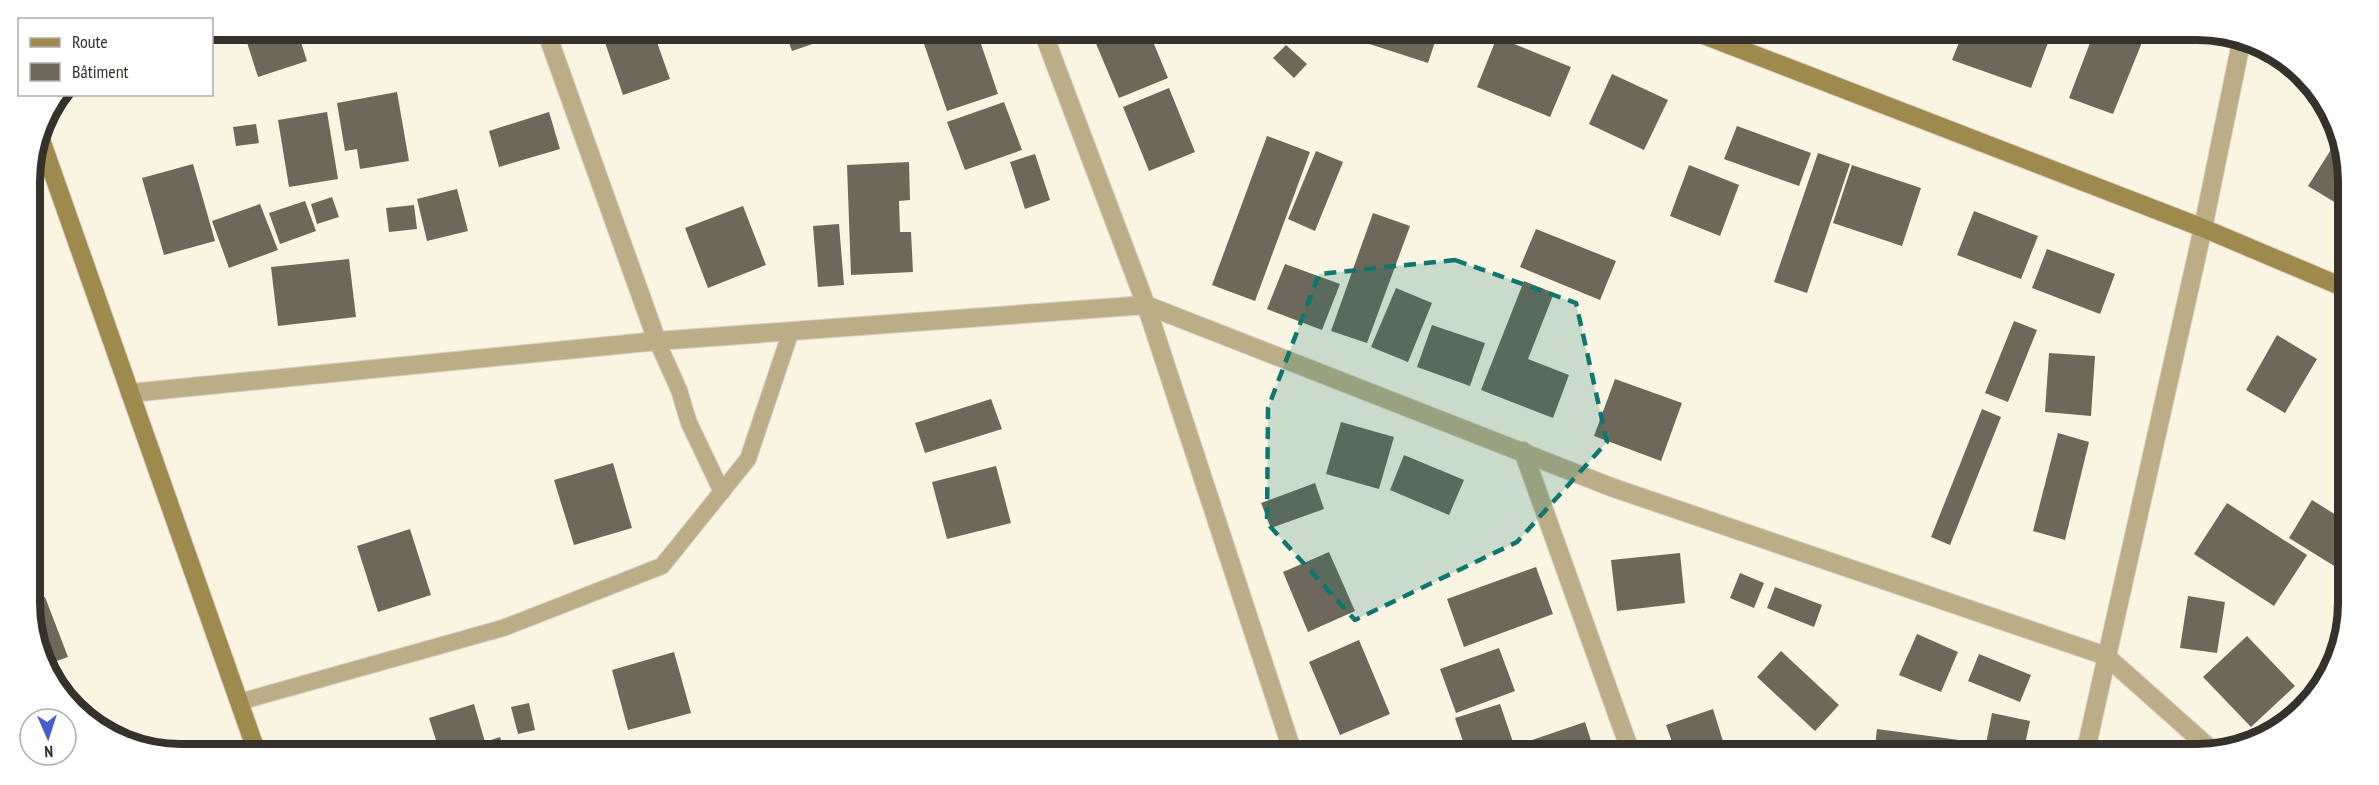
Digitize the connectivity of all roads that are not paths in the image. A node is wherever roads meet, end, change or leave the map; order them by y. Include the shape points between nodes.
1 (549, 40) edge
2 (1046, 40) edge
3 (1717, 40) edge
4 (2240, 47) edge
5 (44, 149) edge
6 (2203, 228) junction
7 (2338, 285) edge
8 (1146, 305) junction
9 (791, 331) junction
10 (657, 341) junction
11 (130, 393) junction
12 (1523, 451) junction
13 (722, 492) junction
14 (2106, 656) junction
15 (239, 702) junction
16 (254, 744) edge
17 (1290, 744) edge
18 (1627, 744) edge
19 (2087, 744) edge
20 (2205, 744) edge

1 - 10 street
2 - 8 street
3 - 6 street
4 - 6 street
5 - 11 street
6 - 7 street
6 - 14 street
8 - 9 street
8 - 12 street
8 - 17 street
9 - 10 street
9 - 13 lane via 748,459
10 - 11 street
10 - 13 lane via 689,423
11 - 15 street
12 - 14 street via 1611,487
12 - 18 street
13 - 15 lane via 662,566 503,628
14 - 19 street
14 - 20 street
15 - 16 street

